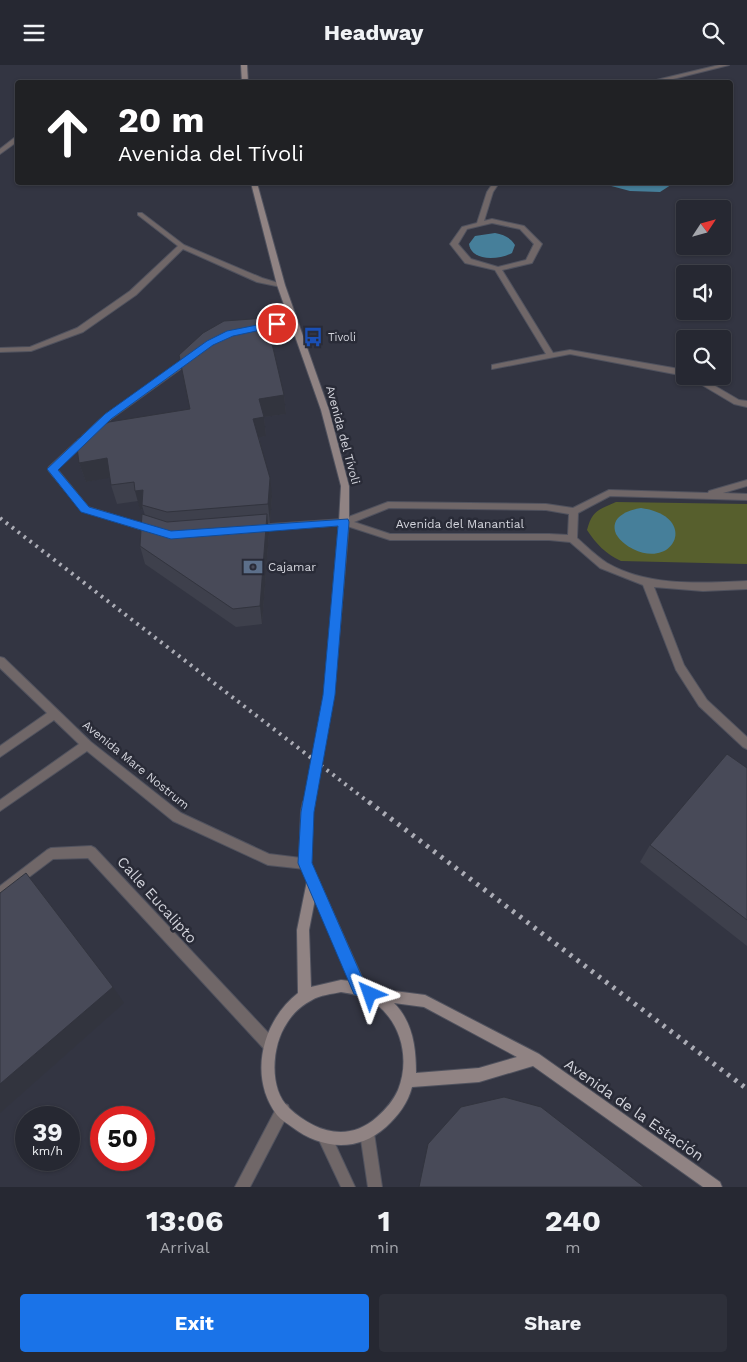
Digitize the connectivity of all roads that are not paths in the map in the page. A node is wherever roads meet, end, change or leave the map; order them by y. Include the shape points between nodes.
1 (244, 65) edge
2 (726, 65) edge
3 (245, 80) edge
4 (660, 80) edge
5 (15, 140) edge
6 (0, 152) edge
7 (255, 185) edge
8 (495, 185) edge
9 (140, 214) dead end
10 (480, 224) junction
11 (182, 246) junction
12 (498, 269) junction
13 (281, 285) junction
14 (292, 320) junction
15 (248, 330) edge
16 (0, 350) edge
17 (194, 354) edge
18 (551, 356) junction
19 (495, 367) dead end
20 (676, 371) edge
21 (706, 385) edge
22 (747, 404) edge
23 (747, 483) edge
24 (703, 496) junction
25 (747, 497) edge
26 (574, 511) junction
27 (344, 522) junction
28 (250, 529) edge
29 (161, 532) edge
30 (572, 539) junction
31 (647, 583) junction
32 (747, 585) edge
33 (0, 661) edge
34 (55, 714) junction
35 (747, 744) edge
36 (87, 745) junction
37 (0, 752) edge
38 (0, 805) edge
39 (305, 863) junction
40 (312, 881) junction
41 (0, 893) edge
42 (365, 991) junction
43 (305, 997) junction
44 (270, 1045) junction
45 (534, 1059) junction
46 (409, 1080) junction
47 (283, 1111) junction
48 (367, 1133) junction
49 (325, 1137) junction
50 (242, 1187) edge
51 (348, 1187) edge
52 (375, 1187) edge
53 (715, 1187) edge

1 - 3 main road
2 - 4 street
5 - 6 street
7 - 13 main road, Avenida del Tívoli
8 - 10 street
9 - 11 street
10 - 12 street via 464,228 454,244 468,261
10 - 12 street via 492,221 522,227 538,244 529,261
11 - 13 street via 260,281
11 - 16 street via 133,293 80,330 31,349
12 - 18 street
13 - 14 main road, Avenida del Tívoli
14 - 15 street
14 - 27 main road, Avenida del Tívoli via 325,410 345,486
17 - 29 street via 108,417 52,469 85,509
18 - 19 street
18 - 20 street via 570,353
21 - 22 street
23 - 24 street
24 - 25 street
24 - 26 street via 609,493
26 - 27 street, Avenida del Manantial via 546,507 388,505
26 - 30 street
27 - 28 street
27 - 30 street, Avenida del Manantial via 390,537
27 - 39 main road, Avenida del Tívoli, bridge via 329,695 307,812
30 - 31 street via 603,565
31 - 32 street via 703,587
31 - 35 street via 680,667 702,703
33 - 34 street, Avenida Mare Nostrum
34 - 36 street, Avenida Mare Nostrum
34 - 37 street
36 - 38 street
36 - 39 street, Avenida Mare Nostrum via 177,817 268,859
39 - 40 main road, Avenida del Tívoli
40 - 42 main road, Avenida del Tívoli
40 - 43 main road via 303,930
41 - 44 street, Calle Eucalipto via 51,854 91,852
42 - 43 main road via 341,987 323,989
42 - 45 main road, Avenida de la Estación via 425,1001
42 - 46 main road via 390,1008 404,1028 410,1053
43 - 44 main road via 290,1009
44 - 47 main road via 269,1075 272,1090
45 - 46 main road via 479,1075
45 - 53 main road, Avenida de la Estación
46 - 48 main road via 400,1101 386,1120
47 - 49 main road via 311,1133
47 - 50 street
48 - 49 main road via 346,1139
48 - 52 street
49 - 51 street

